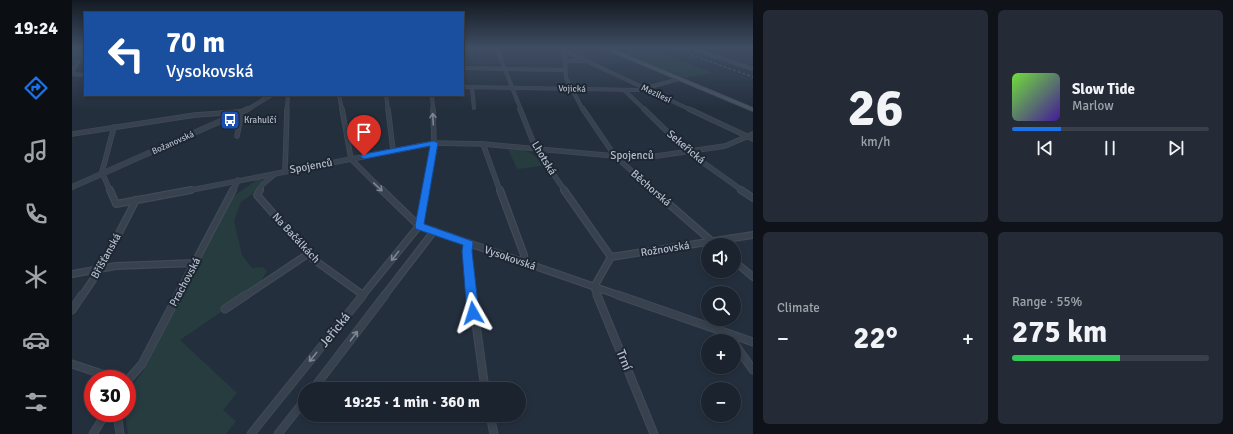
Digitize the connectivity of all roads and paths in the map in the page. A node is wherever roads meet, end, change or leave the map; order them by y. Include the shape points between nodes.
1 (474, 68) edge
2 (601, 68) edge
3 (653, 68) edge
4 (505, 69) junction
5 (564, 70) joint
6 (72, 73) edge
7 (84, 75) edge
8 (679, 79) junction
9 (464, 87) edge
10 (472, 88) junction
11 (512, 88) junction
12 (571, 89) junction
13 (624, 90) junction
14 (646, 90) junction
15 (269, 96) edge
16 (288, 96) edge
17 (339, 96) edge
18 (386, 96) edge
19 (432, 96) edge
20 (474, 108) dead end
21 (753, 110) edge
22 (242, 113) junction
23 (114, 127) junction
24 (72, 134) edge
25 (753, 134) edge
26 (237, 136) dead end
27 (747, 137) junction
28 (753, 140) edge
29 (434, 143) junction
30 (483, 144) junction
31 (536, 149) junction
32 (393, 150) junction
33 (687, 151) junction
34 (615, 156) junction
35 (351, 159) junction
36 (285, 171) junction
37 (276, 172) junction
38 (102, 175) junction
39 (238, 180) junction
40 (72, 188) edge
41 (753, 198) edge
42 (136, 200) junction
43 (419, 226) junction
44 (434, 231) junction
45 (753, 235) edge
46 (708, 238) edge
47 (738, 238) edge
48 (468, 243) junction
49 (701, 245) edge
50 (308, 254) junction
51 (611, 257) junction
52 (524, 262) junction
53 (195, 263) junction
54 (741, 266) edge
55 (101, 268) junction
56 (72, 274) edge
57 (753, 277) edge
58 (594, 287) junction
59 (363, 295) junction
60 (225, 309) dead end
61 (72, 310) edge
62 (717, 334) edge
63 (741, 341) edge
64 (753, 342) edge
65 (741, 352) edge
66 (72, 364) edge
67 (90, 370) edge
68 (753, 370) edge
69 (136, 371) edge
70 (318, 382) edge
71 (484, 382) edge
72 (298, 409) edge
73 (100, 422) edge
74 (118, 422) edge
75 (491, 422) edge
76 (93, 434) edge
77 (120, 434) edge
78 (251, 434) edge
79 (278, 434) edge
80 (494, 434) edge
81 (654, 434) edge

1 - 4 street
2 - 14 street, Mezilesí
3 - 8 main road
4 - 5 street
4 - 11 street, Lhotská
5 - 12 street, Běchorská
6 - 7 street
8 - 14 street, Vojická
8 - 21 main road
9 - 10 street, Vojická
10 - 11 street, Vojická
10 - 20 street
11 - 12 street, Vojická
11 - 31 street, Lhotská
12 - 13 street, Vojická
12 - 34 street, Běchorská via 592,125
13 - 14 street, Vojická
13 - 33 street, Sekeřická
14 - 27 street, Mezilesí
15 - 22 street, Božanovská
16 - 36 street
17 - 35 street
18 - 32 street
29 -> 19 street
22 - 23 street via 195,115
22 - 26 street
22 - 38 street, Božanovská
23 - 24 street
23 - 38 street
25 - 27 street, Spojenců
27 - 28 street, Mezilesí
27 - 33 street, Spojenců via 725,146
29 - 30 street, Spojenců
29 - 32 street, Spojenců
29 - 43 street
30 - 31 street, Spojenců
30 - 52 street via 524,254
31 - 34 street, Spojenců
31 - 51 street, Lhotská
32 - 35 street, Spojenců
33 - 34 street, Spojenců via 657,156
33 - 41 street, Sekeřická
34 - 46 street, Běchorská
35 - 36 street, Spojenců
35 -> 43 street, Vysokovská
36 - 37 street, Spojenců
37 - 39 street, Spojenců
37 - 50 street, Na Bačálkách via 262,185 257,195
38 - 40 street, Božanovská
38 - 42 street, Spojenců via 116,204
39 - 42 street, Spojenců
39 - 53 street, Prachovská
42 - 55 street, Bříšťanská
43 - 44 street, Vysokovská
43 -> 59 street, Jeřická
44 - 48 street, Vysokovská
70 -> 44 street, Jeřická
45 - 47 street, Rožnovská
48 - 52 street, Vysokovská
48 - 71 street via 475,328
49 - 51 street, Rožnovská
50 - 59 street, Na Bačálkách
50 - 60 street
51 - 58 street
52 - 58 street, Vysokovská
53 - 55 street
53 - 69 street, Prachovská
54 - 57 street
55 - 56 street
55 - 61 street, Bříšťanská
58 - 62 street, Vysokovská
58 - 81 street, Trní
59 -> 78 street, Jeřická
63 - 64 street, Vysokovská
65 - 68 street
66 - 67 street
72 - 79 street
73 - 76 street
74 - 77 street
75 - 80 street

